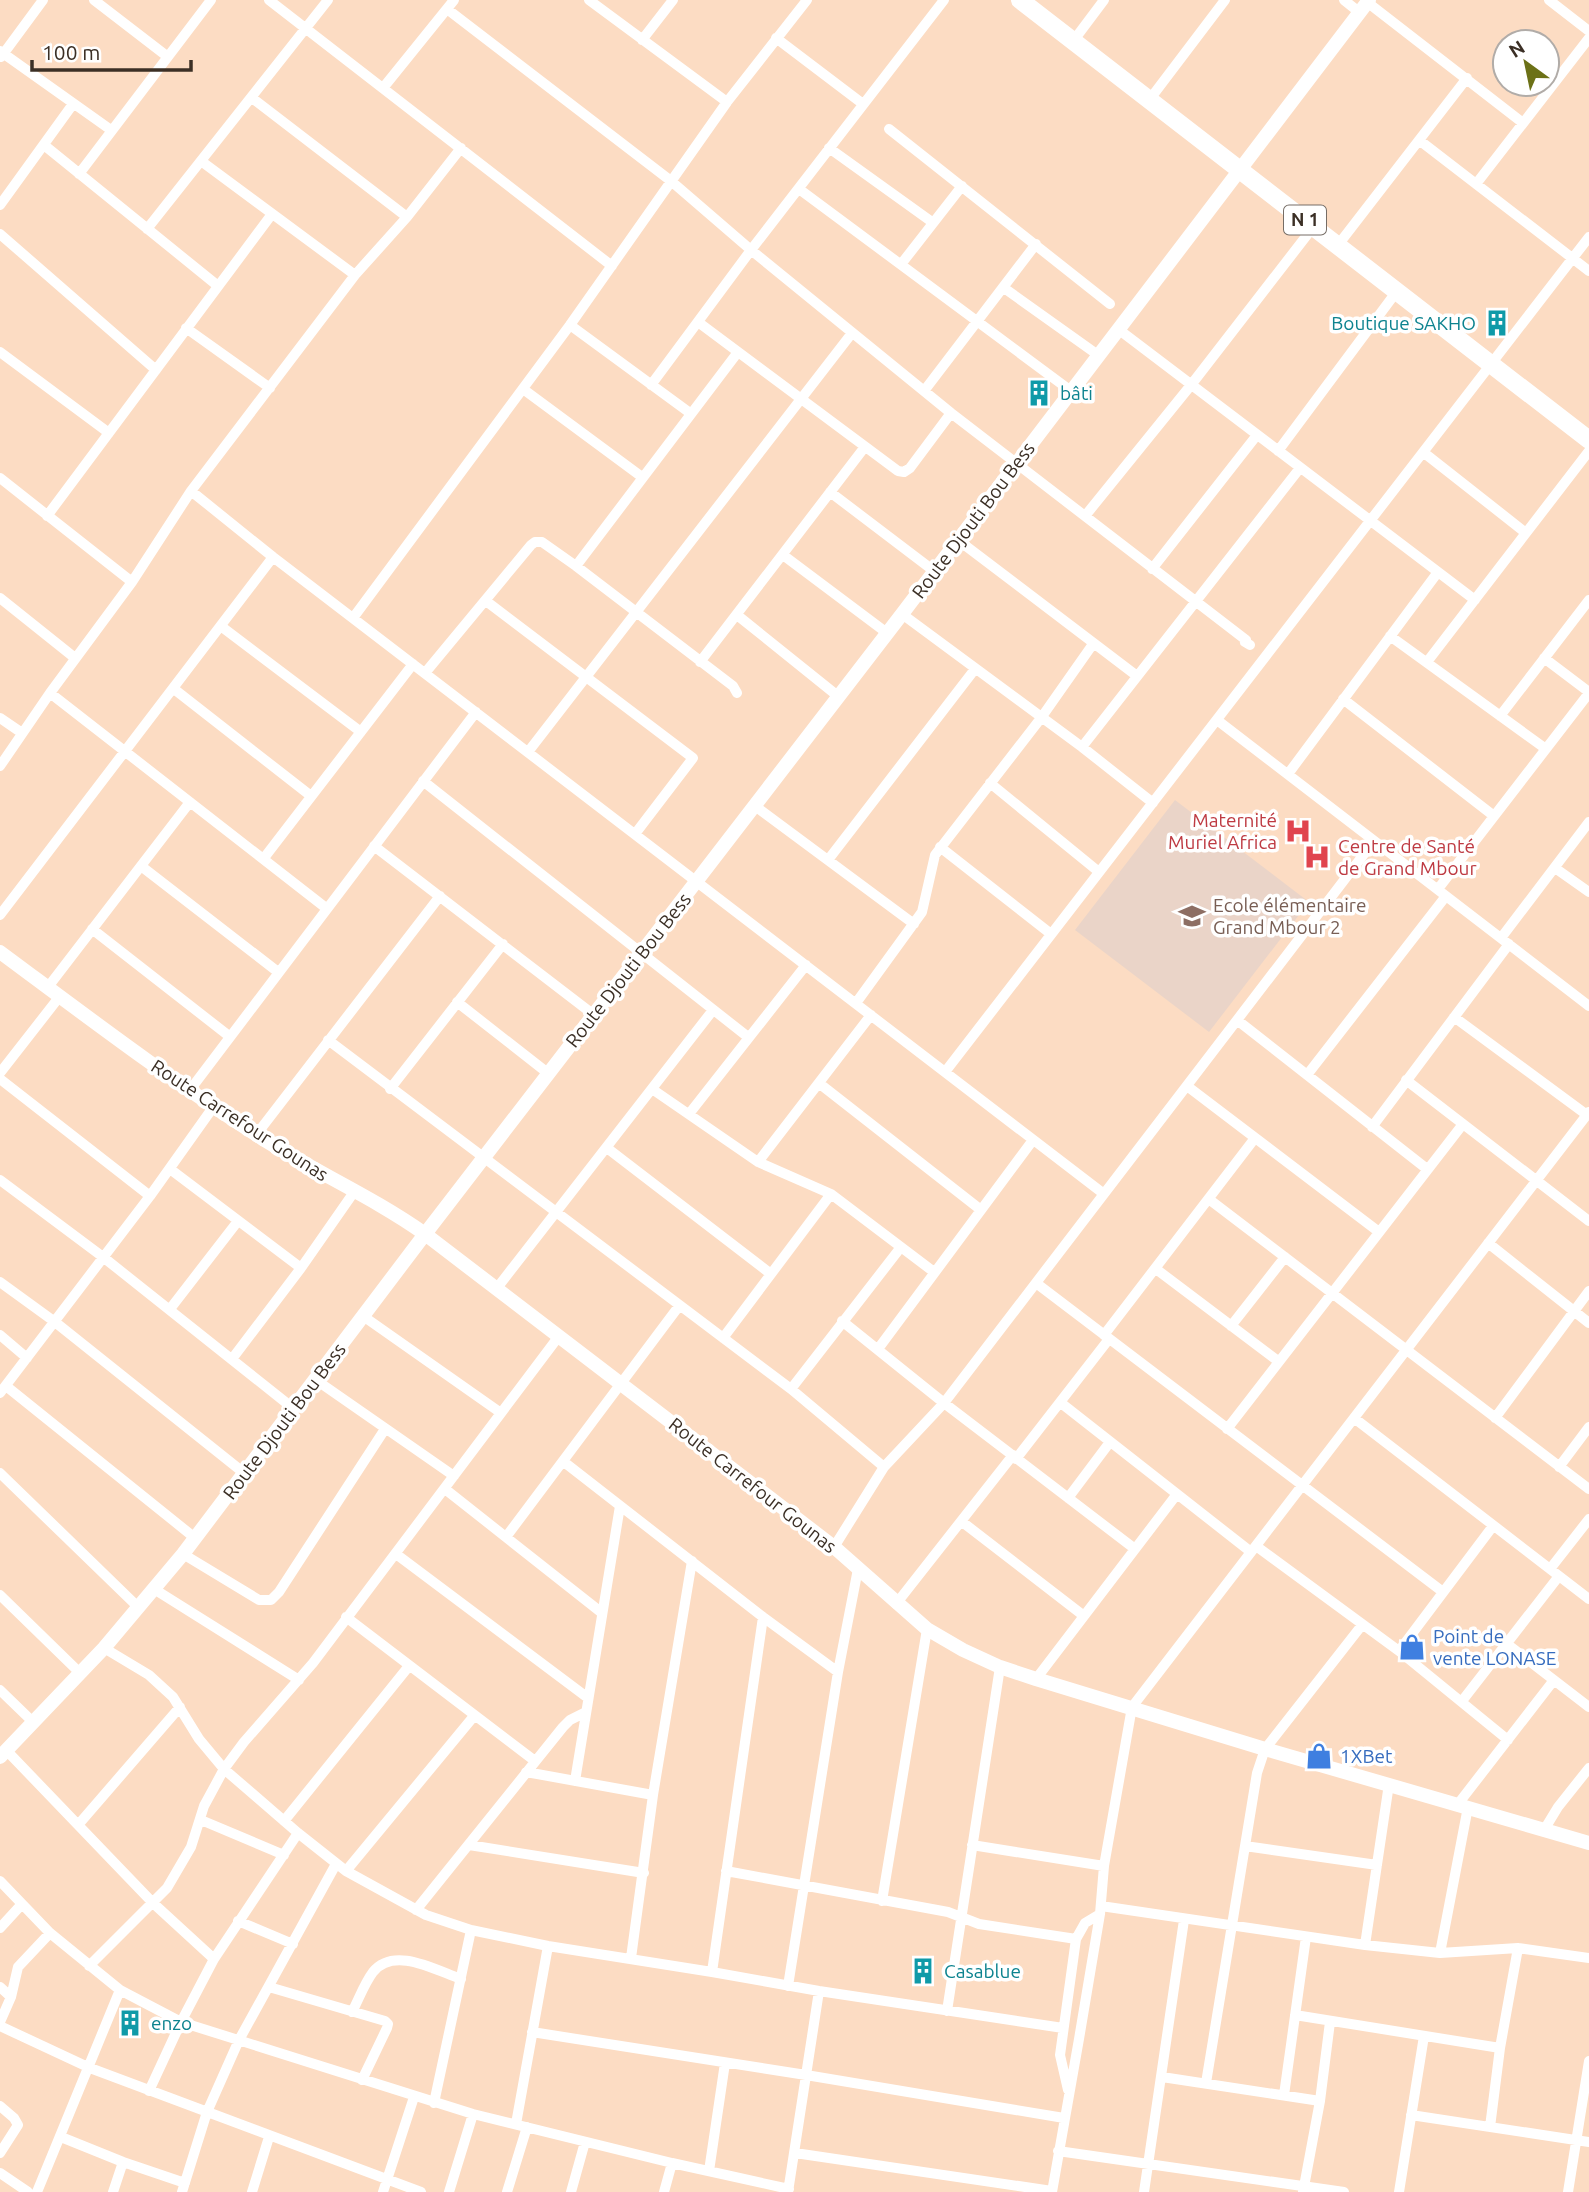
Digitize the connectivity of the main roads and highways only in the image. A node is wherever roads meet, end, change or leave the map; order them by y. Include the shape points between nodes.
1 (1020, 0) edge
2 (1365, 5) edge
3 (1240, 169) junction
4 (1589, 440) edge
5 (0, 952) edge
6 (425, 1234) junction
7 (3, 1754) edge
8 (1589, 1843) edge

1 - 3 highway, N 1
2 - 3 main road, Route Djouti Bou Bess
3 - 4 highway, N 1
3 - 6 main road, Route Djouti Bou Bess
5 - 6 main road, Route Carrefour Gounas via 256,1135
6 - 7 main road, Route Djouti Bou Bess via 183,1554 104,1648
6 - 8 main road, Route Carrefour Gounas via 834,1547 926,1629 963,1650 1036,1679

